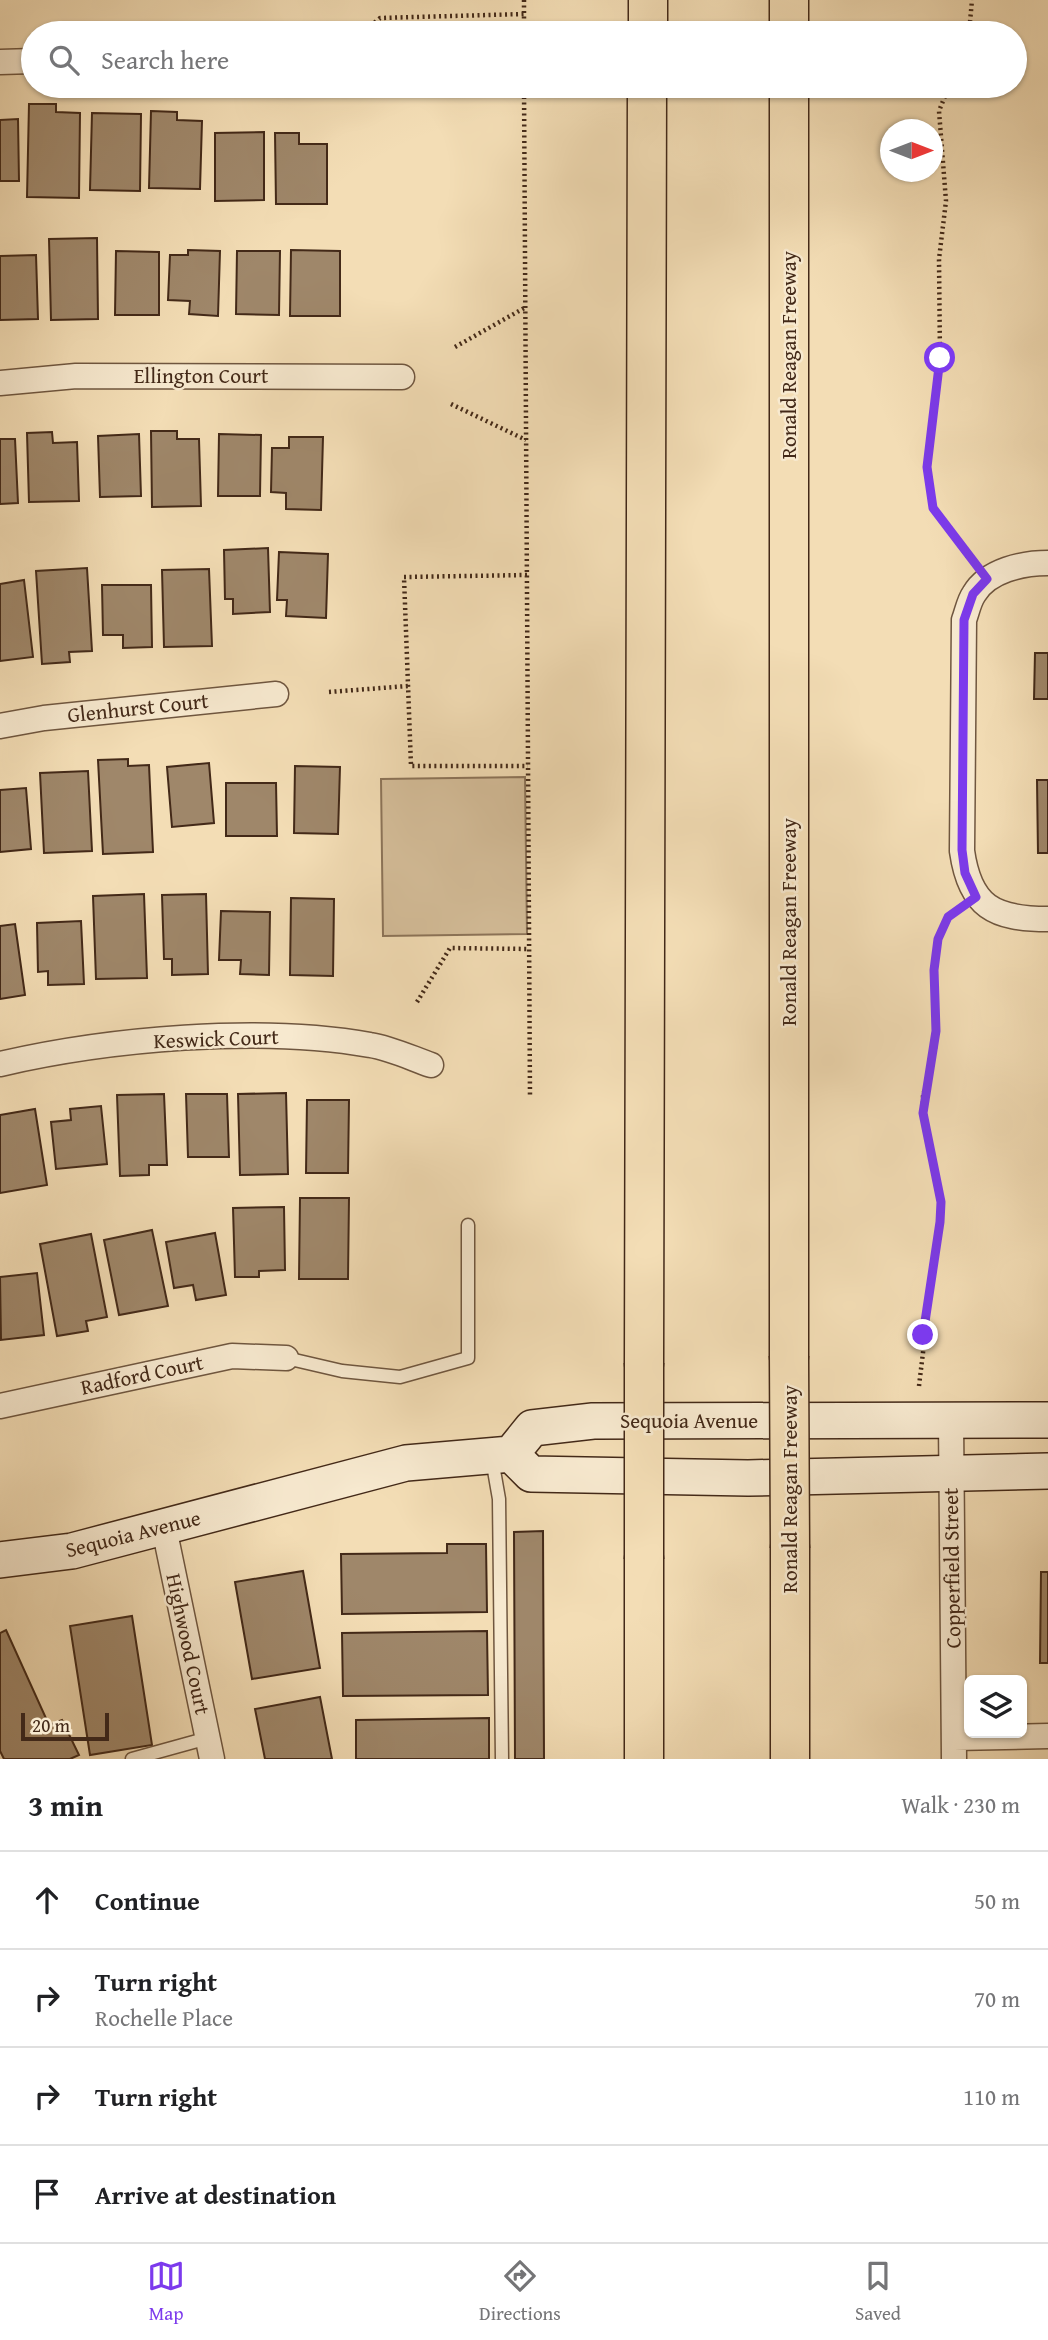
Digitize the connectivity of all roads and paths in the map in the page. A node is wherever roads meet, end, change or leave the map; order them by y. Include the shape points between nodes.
1 (524, 0) edge
2 (648, 0) edge
3 (789, 0) edge
4 (972, 0) edge
5 (524, 14) junction
6 (376, 21) edge
7 (524, 21) edge
8 (648, 21) edge
9 (789, 21) edge
10 (970, 21) edge
11 (21, 61) edge
12 (0, 62) edge
13 (524, 98) edge
14 (648, 98) edge
15 (789, 98) edge
16 (944, 98) edge
17 (526, 307) junction
18 (455, 348) dead end
19 (402, 377) dead end
20 (0, 383) edge
21 (450, 404) dead end
22 (526, 440) junction
23 (1048, 563) edge
24 (527, 575) junction
25 (987, 579) junction
26 (408, 686) junction
27 (329, 692) dead end
28 (276, 694) dead end
29 (0, 726) edge
30 (528, 766) junction
31 (976, 897) junction
32 (1048, 919) edge
33 (529, 949) junction
34 (418, 1002) dead end
35 (0, 1064) edge
36 (431, 1065) dead end
37 (530, 1097) dead end
38 (467, 1225) dead end
39 (286, 1359) joint
40 (919, 1386) dead end
41 (0, 1406) edge
42 (951, 1420) junction
43 (1048, 1420) edge
44 (501, 1454) junction
45 (951, 1471) junction
46 (1048, 1471) edge
47 (164, 1528) junction
48 (0, 1560) edge
49 (1048, 1736) edge
50 (954, 1748) edge
51 (210, 1749) edge
52 (132, 1759) edge
53 (502, 1759) edge
54 (644, 1759) edge
55 (790, 1759) edge

1 - 5 path
2 - 8 highway
3 - 9 highway
4 - 10 path
5 - 6 path
5 - 7 path
11 - 12 street
13 - 17 path
14 - 54 highway, bridge
15 - 55 highway, Ronald Reagan Freeway, bridge
16 - 25 path via 939,111 946,201 939,259 940,358 927,467 933,508
17 - 18 path
17 - 22 path
19 - 20 street, Ellington Court via 76,376
21 - 22 path
22 - 24 path
23 - 25 street via 1029,563
24 - 26 path via 404,577
24 - 30 path
25 - 31 street via 973,594 964,620 962,850 965,873
26 - 27 path
26 - 30 path via 411,766
28 - 29 street, Glenhurst Court
30 - 33 path
31 - 32 street via 989,909 1009,917
31 - 40 path via 948,917 938,939 934,970 936,1031 923,1113 941,1202
33 - 34 path via 450,948
33 - 37 path
35 - 36 street, Keswick Court via 113,1044 292,1036 372,1045
38 - 39 lane via 467,1358 400,1377
39 - 41 street, Radford Court via 232,1356
42 - 43 main road, Sequoia Avenue
42 - 44 main road, Sequoia Avenue via 593,1421 532,1428
42 - 45 street, Copperfield Street
44 - 45 main road via 531,1474 748,1478
44 - 47 main road, Sequoia Avenue via 406,1463
44 - 53 lane
45 - 46 main road
45 - 50 street, Copperfield Street
47 - 48 main road, Sequoia Avenue via 72,1551
47 - 51 street, Highwood Court
49 - 50 street
51 - 52 lane

